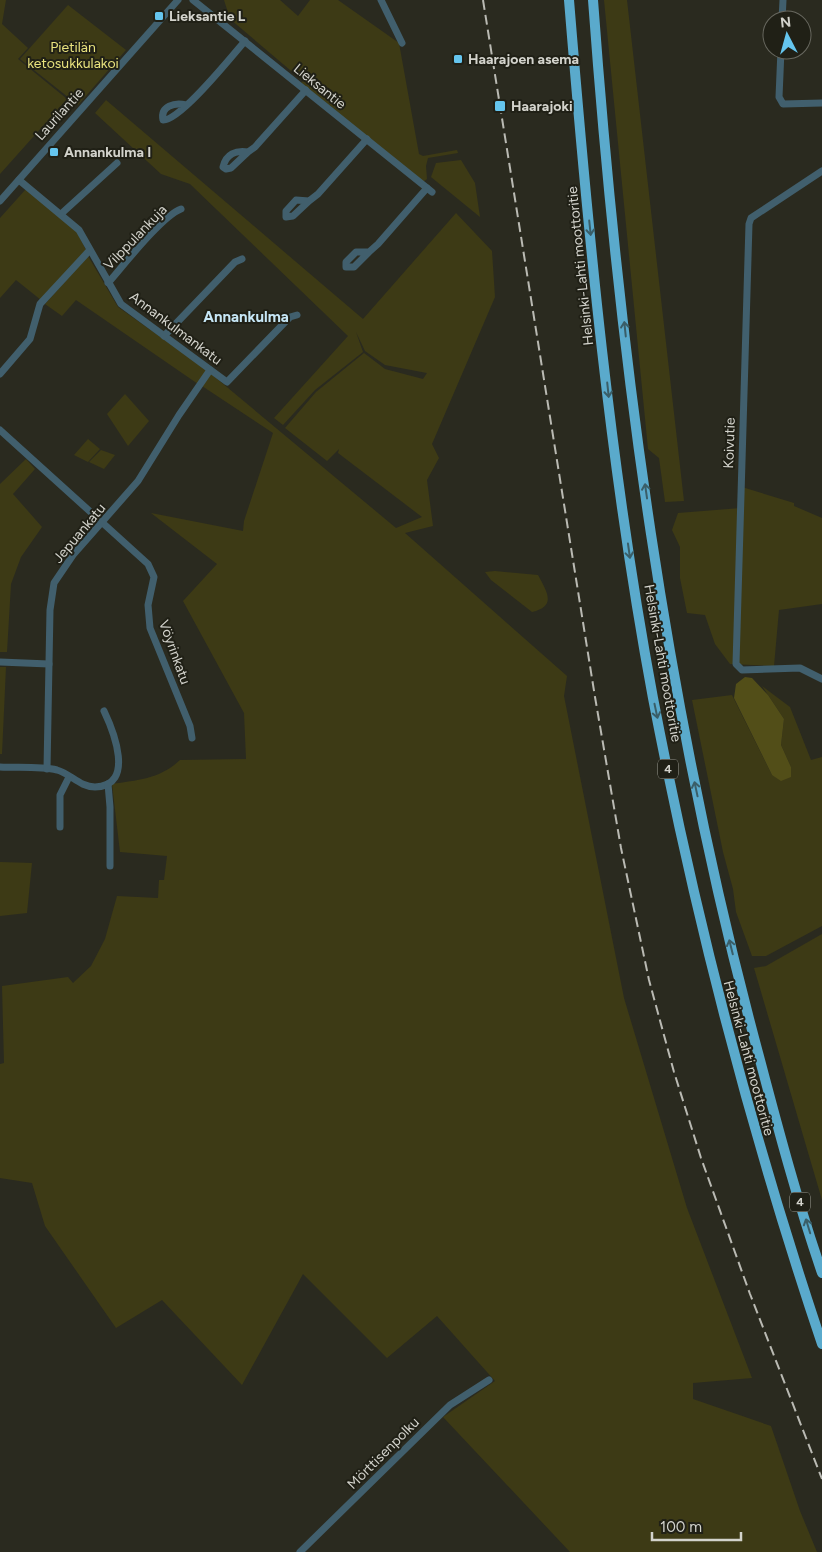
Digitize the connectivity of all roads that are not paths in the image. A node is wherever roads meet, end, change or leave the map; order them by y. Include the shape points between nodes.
1 (178, 0) edge
2 (193, 0) edge
3 (381, 0) edge
4 (563, 0) edge
5 (569, 0) edge
6 (593, 0) edge
7 (245, 41) junction
8 (402, 43) dead end
9 (573, 50) junction
10 (781, 60) edge
11 (306, 90) junction
12 (822, 103) edge
13 (186, 105) dead end
14 (367, 139) junction
15 (248, 152) dead end
16 (117, 163) dead end
17 (822, 171) edge
18 (19, 180) junction
19 (0, 201) edge
20 (309, 201) dead end
21 (181, 209) dead end
22 (61, 214) junction
23 (89, 251) junction
24 (369, 252) dead end
25 (242, 258) dead end
26 (108, 283) junction
27 (297, 315) dead end
28 (164, 336) junction
29 (210, 370) junction
30 (0, 374) edge
31 (0, 430) edge
32 (103, 523) junction
33 (0, 662) edge
34 (49, 664) junction
35 (822, 679) edge
36 (104, 711) dead end
37 (192, 738) dead end
38 (0, 767) edge
39 (46, 769) junction
40 (69, 777) junction
41 (108, 784) junction
42 (60, 827) dead end
43 (110, 866) dead end
44 (822, 1273) edge
45 (822, 1344) edge
46 (489, 1380) dead end
47 (300, 1552) edge

1 - 18 street, Laurilantie
2 - 7 street, Lieksantie
3 - 8 street
4 - 9 highway
5 - 9 highway, Helsinki-Lahti moottoritie / 4
44 -> 6 highway, Helsinki-Lahti moottoritie / 4 via 746,1008 716,886 676,691 634,409 605,150
7 - 11 street, Lieksantie
7 - 13 street
9 -> 45 highway, Helsinki-Lahti moottoritie / 4 via 584,180 611,415 653,696 722,1014 759,1145
10 - 12 street via 779,97 782,104
11 - 14 street, Lieksantie
11 - 15 street
14 - 20 street
14 - 24 street, Lieksantie via 430,190
16 - 22 street
17 - 35 street, Koivutie via 751,218 748,224 736,664 742,670 800,668
18 - 19 street, Laurilantie
18 - 22 street, Annankulmankatu
21 - 26 street, Vilppulankuja via 175,211
22 - 23 street, Annankulmankatu via 79,230
23 - 26 street, Annankulmankatu
23 - 30 street via 40,304 30,339
25 - 28 street
26 - 28 street, Annankulmankatu via 121,304
27 - 29 street, Annankulmankatu via 290,317 227,382
28 - 29 street, Annankulmankatu
29 - 32 street, Jepuankatu via 138,481
31 - 32 street, Vöyrinkatu
32 - 34 street, Jepuankatu via 73,555 54,584
32 - 37 street, Vöyrinkatu via 148,564 154,577 148,605 150,628
33 - 34 street
34 - 39 street, Jepuankatu
36 - 41 street via 115,734 120,756 113,779
38 - 39 street
39 - 40 street via 59,770
40 - 41 street via 95,787
40 - 42 street via 60,795
41 - 43 street
46 - 47 street, Mörttisenpolku via 450,1404

